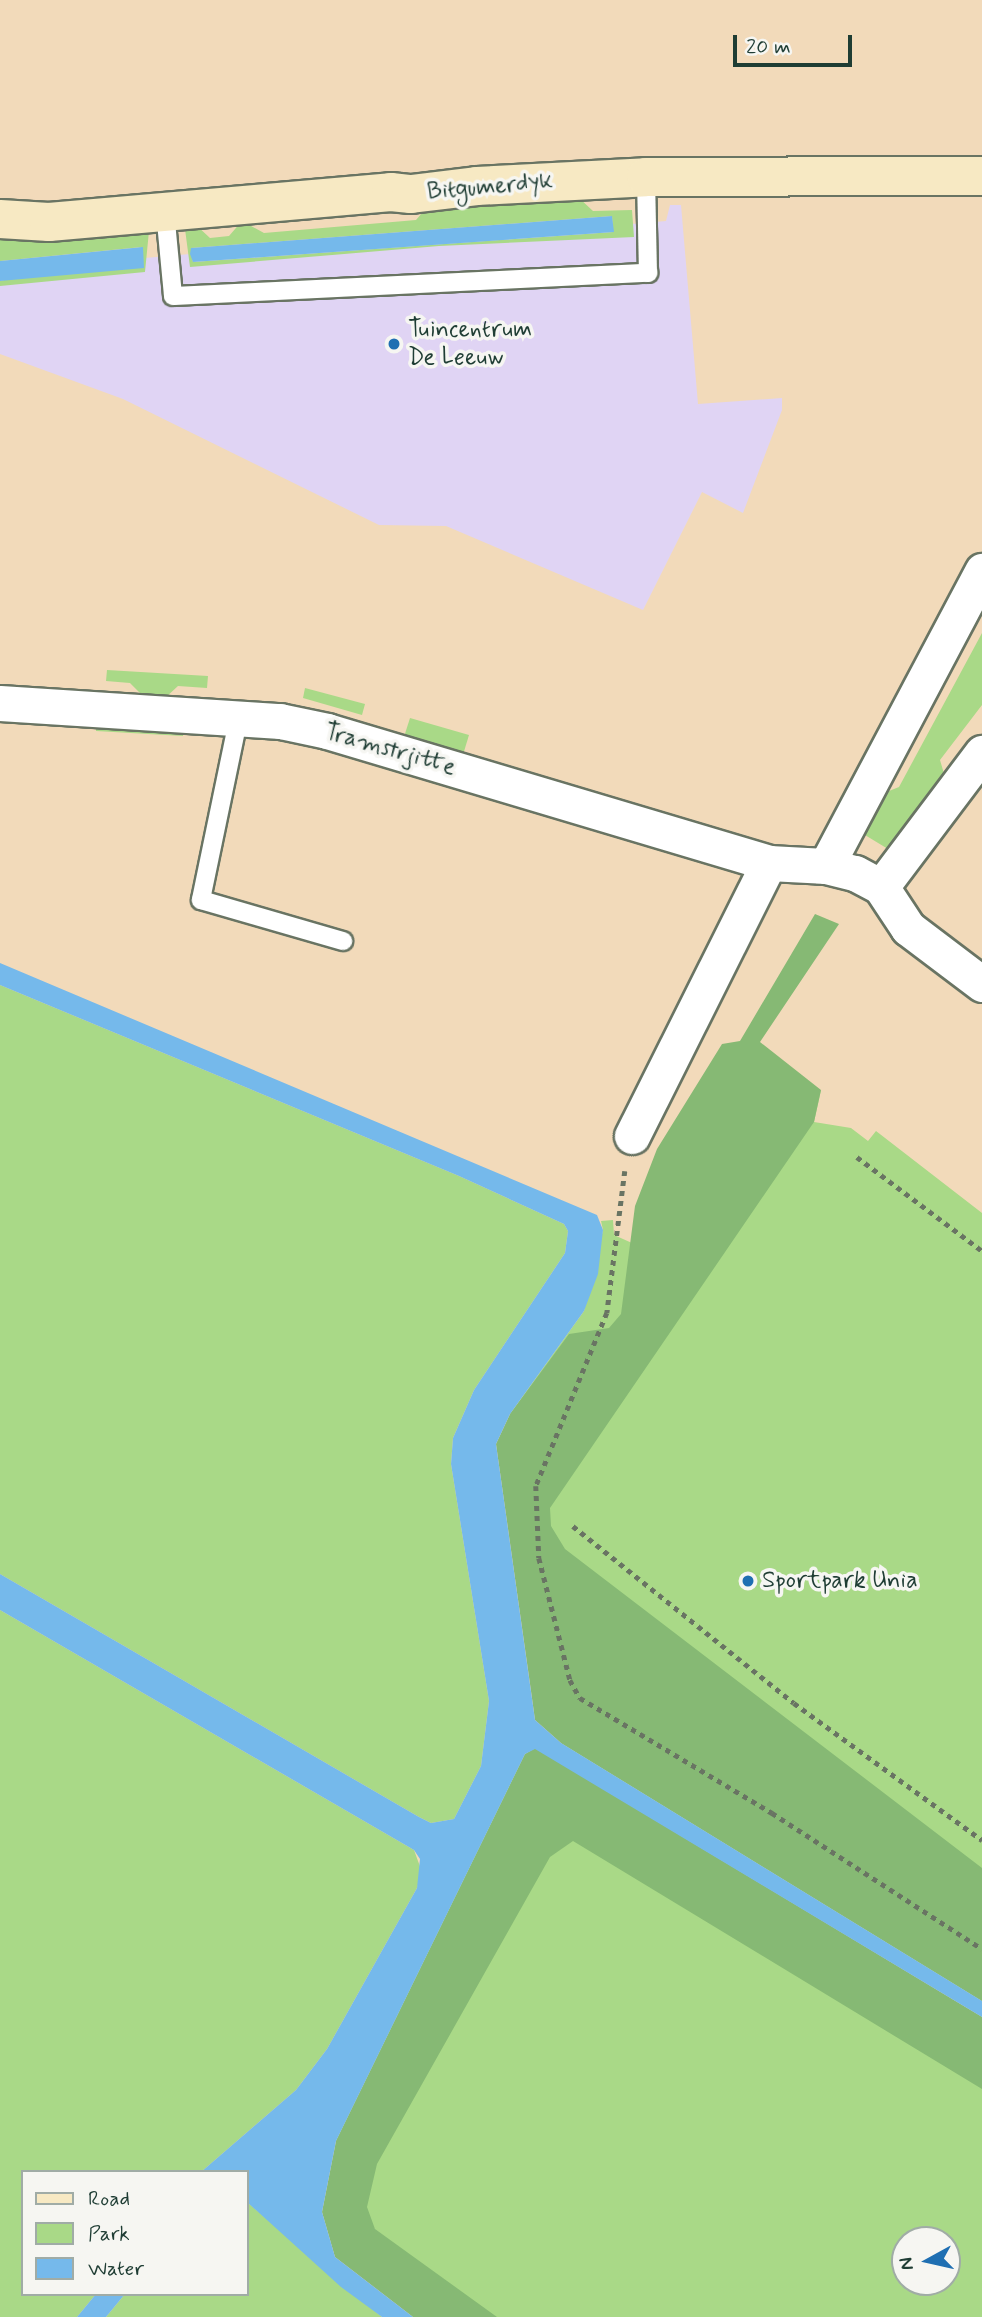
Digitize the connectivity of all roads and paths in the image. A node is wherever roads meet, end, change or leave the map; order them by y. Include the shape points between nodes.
1 (982, 176) edge
2 (646, 177) junction
3 (165, 211) junction
4 (0, 219) edge
5 (982, 571) edge
6 (0, 703) edge
7 (239, 716) junction
8 (982, 753) edge
9 (769, 863) junction
10 (827, 866) junction
11 (881, 887) junction
12 (343, 941) dead end
13 (982, 984) edge
14 (632, 1136) joint
15 (857, 1157) dead end
16 (982, 1251) edge
17 (573, 1526) dead end
18 (982, 1840) edge
19 (982, 1949) edge

1 - 2 main road, Bitgumerdyk
2 - 3 main road, Bitgumerdyk via 411,194 391,191
2 - 3 lane via 648,273 173,296
3 - 4 main road, Bitgumerdyk via 49,222
5 - 10 street
6 - 7 street, Tramstrjitte
7 - 9 street, Tramstrjitte via 327,731
7 - 12 lane via 201,900
8 - 11 street
9 - 10 street, Tramstrjitte
9 - 14 street
10 - 11 street, Tramstrjitte via 855,873
11 - 13 street via 908,928
14 - 19 path via 607,1313 536,1486 539,1558 570,1680 580,1698 772,1813
15 - 16 path
17 - 18 path via 794,1703

